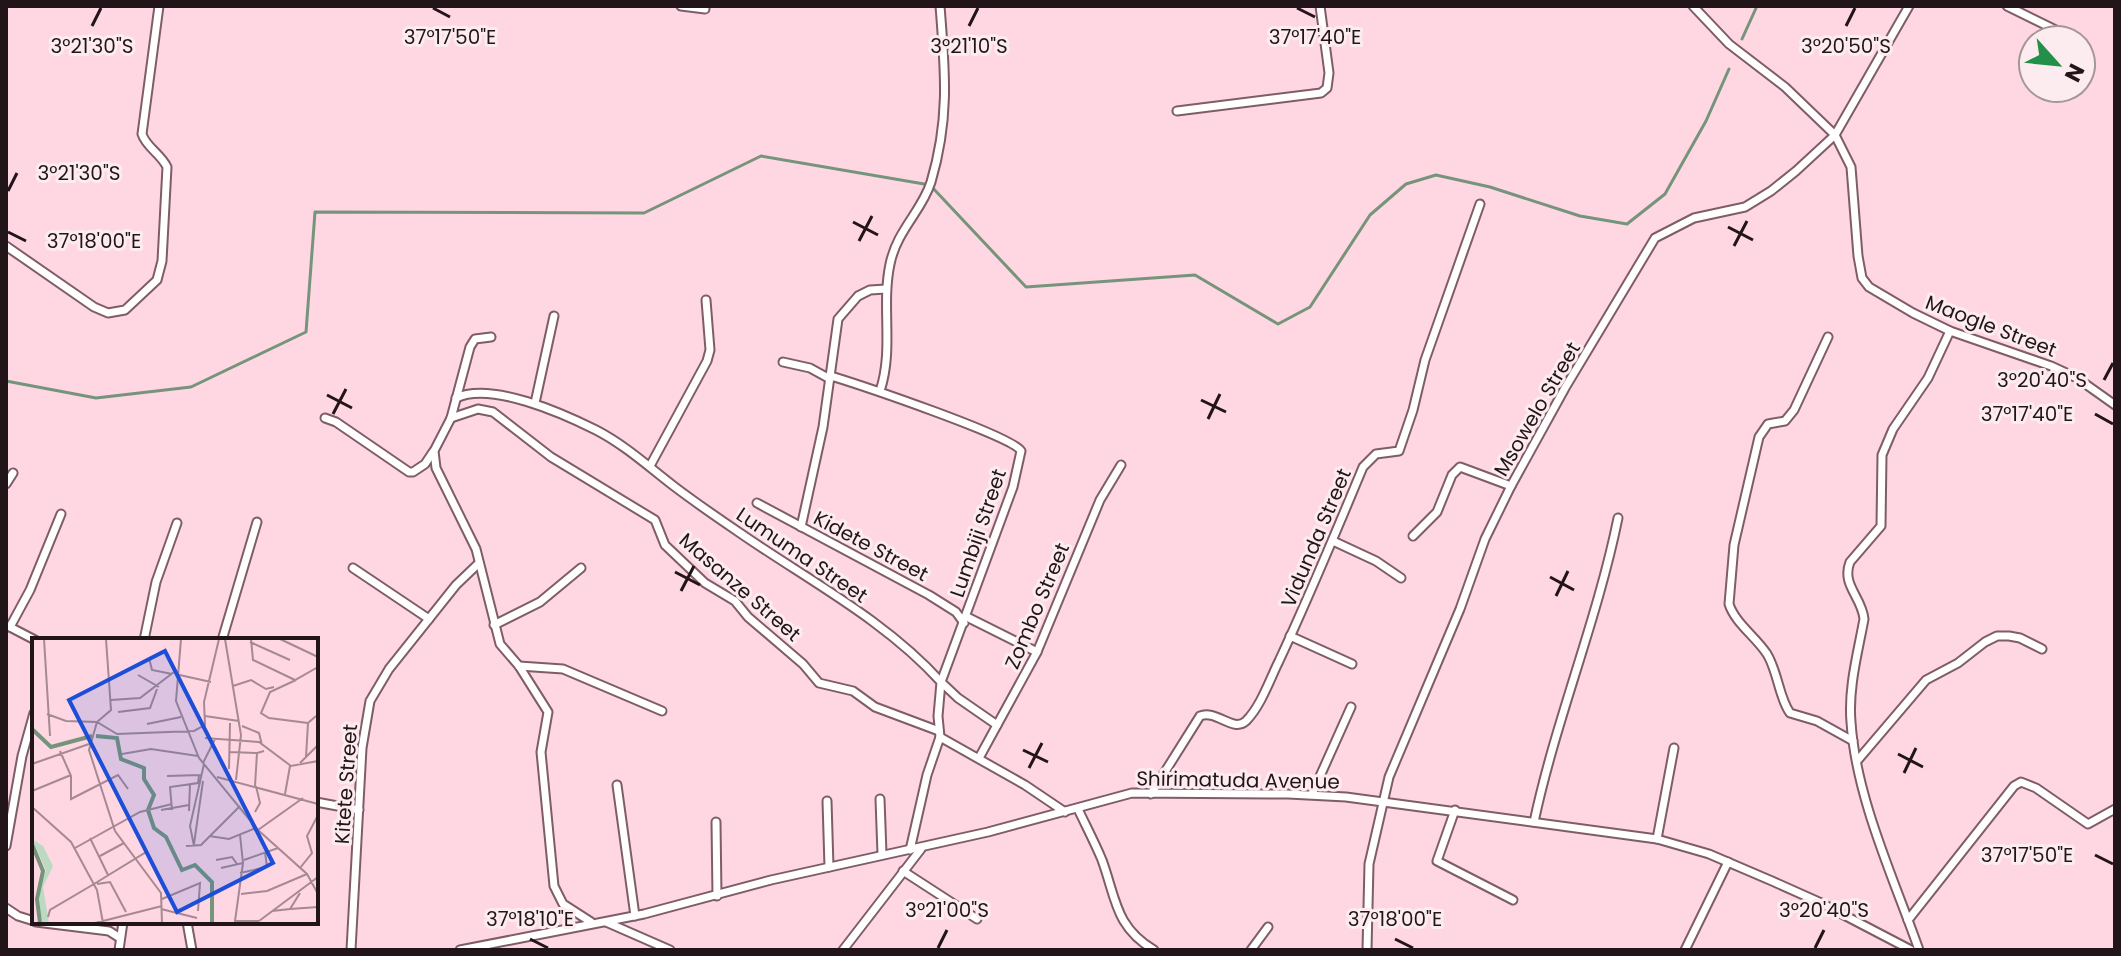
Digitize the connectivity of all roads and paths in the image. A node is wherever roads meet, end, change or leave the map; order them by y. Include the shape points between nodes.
1 (159, 6) edge
2 (681, 6) edge
3 (940, 6) edge
4 (1320, 6) edge
5 (1693, 6) edge
6 (1909, 6) edge
7 (2007, 6) edge
8 (705, 9) dead end
9 (2044, 24) edge
10 (1177, 111) dead end
11 (1835, 135) junction
12 (1480, 204) dead end
13 (6, 246) edge
14 (886, 289) junction
15 (706, 300) dead end
16 (554, 316) dead end
17 (1950, 331) junction
18 (491, 337) dead end
19 (1828, 337) dead end
20 (783, 362) dead end
21 (830, 377) junction
22 (880, 391) junction
23 (456, 398) junction
24 (535, 403) junction
25 (2115, 405) edge
26 (325, 418) dead end
27 (451, 418) junction
28 (434, 451) junction
29 (1121, 465) dead end
30 (650, 466) junction
31 (13, 473) dead end
32 (6, 484) edge
33 (1511, 486) junction
34 (757, 503) dead end
35 (61, 514) dead end
36 (1618, 518) dead end
37 (257, 522) dead end
38 (177, 523) dead end
39 (801, 527) junction
40 (1413, 536) dead end
41 (1333, 541) junction
42 (479, 563) junction
43 (353, 568) dead end
44 (581, 568) dead end
45 (1401, 578) dead end
46 (429, 619) junction
47 (966, 620) junction
48 (494, 625) junction
49 (8, 626) edge
50 (1290, 636) junction
51 (32, 638) edge
52 (144, 638) edge
53 (223, 638) edge
54 (2042, 649) dead end
55 (1037, 652) junction
56 (1352, 664) dead end
57 (519, 666) junction
58 (941, 682) junction
59 (1351, 707) dead end
60 (662, 711) dead end
61 (32, 720) edge
62 (997, 725) junction
63 (940, 734) junction
64 (1853, 741) junction
65 (1674, 748) dead end
66 (979, 758) junction
67 (1857, 761) junction
68 (617, 785) dead end
69 (1151, 794) junction
70 (1312, 794) junction
71 (880, 799) dead end
72 (1382, 800) junction
73 (827, 801) dead end
74 (318, 802) edge
75 (1078, 809) junction
76 (2115, 809) edge
77 (359, 810) junction
78 (1455, 810) junction
79 (1065, 812) junction
80 (716, 822) dead end
81 (1534, 822) junction
82 (1657, 839) junction
83 (6, 846) edge
84 (922, 847) junction
85 (910, 850) junction
86 (882, 854) junction
87 (1728, 862) junction
88 (829, 867) junction
89 (903, 871) junction
90 (717, 896) junction
91 (1513, 900) dead end
92 (6, 908) edge
93 (635, 916) junction
94 (977, 919) dead end
95 (1908, 920) junction
96 (32, 921) edge
97 (604, 921) junction
98 (591, 922) junction
99 (51, 924) edge
100 (123, 924) edge
101 (187, 924) edge
102 (1268, 927) dead end
103 (120, 938) junction
104 (1894, 946) edge
105 (485, 947) edge
106 (119, 950) edge
107 (192, 950) edge
108 (351, 950) edge
109 (460, 950) edge
110 (670, 950) edge
111 (843, 950) edge
112 (1154, 950) edge
113 (1251, 950) edge
114 (1367, 950) edge
115 (1685, 950) edge
116 (1911, 950) edge
117 (1919, 950) edge

1 - 13 street via 142,134 167,167 157,280 125,310 108,313
2 - 8 street
3 - 14 street via 946,111 930,185 895,244
4 - 10 street via 1329,73 1321,93
5 - 11 street, Maogle Street
6 - 11 street, Msowelo Street
7 - 9 street
11 - 17 street, Maogle Street via 1851,167 1862,278 1883,297
11 - 33 street, Msowelo Street via 1745,207 1694,218 1655,238
12 - 41 street, Vidunda Street via 1399,451 1368,459
14 - 21 street via 858,296 842,312
14 - 22 street via 888,359
15 - 30 street via 707,361
16 - 24 street
17 - 25 street, Maogle Street via 2051,366
17 - 64 street via 1882,455 1881,526 1847,569 1864,619 1851,699
18 - 23 street via 475,339 470,347
19 - 64 street via 1789,418 1768,424 1759,437 1734,545 1729,604 1767,655 1790,713
20 - 21 street, Lumbiji Street
21 - 22 street, Lumbiji Street
21 - 39 street
22 - 47 street, Lumbiji Street via 1018,445 1021,451
23 - 24 street, Lumuma Street via 483,394
23 - 27 street
24 - 30 street, Lumuma Street via 596,430
26 - 28 street via 409,472 425,464
27 - 28 street
27 - 63 street, Masanze Street via 478,409 493,412 551,457 655,520 665,545 705,583 735,601 819,683 853,691 875,707
28 - 42 street via 436,468
29 - 55 street, Zombo Street via 1100,500
30 - 58 street, Lumuma Street via 879,628
31 - 32 street
33 - 40 street via 1456,469 1437,512
33 - 72 street, Msowelo Street
34 - 39 street, Kidete Street
35 - 49 street via 30,590
36 - 81 street
37 - 53 street
38 - 52 street via 156,582
39 - 47 street, Kidete Street
41 - 45 street
41 - 50 street, Vidunda Street
42 - 46 street, Kitete Street
42 - 48 street
43 - 46 street
44 - 48 street via 540,602
46 - 77 street, Kitete Street via 370,701
47 - 55 street, Kidete Street
47 - 58 street, Lumbiji Street
48 - 57 street via 500,644
49 - 51 street
50 - 56 street
50 - 69 street, Vidunda Street via 1245,721 1200,716
54 - 67 street via 2009,636 1985,642 1926,680
55 - 62 street, Zombo Street
57 - 60 street via 563,669
57 - 98 street via 548,712 541,752 554,886 563,904
58 - 62 street, Lumuma Street
58 - 63 street
59 - 70 street
61 - 83 street
62 - 66 street, Zombo Street
63 - 66 street
63 - 85 street
64 - 67 street
65 - 82 street
66 - 79 street
67 - 95 street via 1875,831
68 - 93 street
69 - 70 street, Shirimatuda Avenue
69 - 75 street, Shirimatuda Avenue via 1132,793
70 - 72 street, Shirimatuda Avenue
71 - 86 street
72 - 78 street, Shirimatuda Avenue
72 - 114 street, Msowelo Street via 1369,864
73 - 88 street
74 - 77 street
75 - 79 street, Shirimatuda Avenue
75 - 112 street via 1118,912 1129,930
76 - 95 street via 2088,824 2021,782
77 - 108 street, Kitete Street
78 - 81 street, Shirimatuda Avenue
78 - 91 street via 1437,861
79 - 84 street, Shirimatuda Avenue
80 - 90 street
81 - 82 street, Shirimatuda Avenue
82 - 87 street, Shirimatuda Avenue
84 - 85 street, Shirimatuda Avenue
84 - 89 street
85 - 86 street, Shirimatuda Avenue
86 - 88 street, Shirimatuda Avenue
87 - 104 street, Shirimatuda Avenue via 1819,902
87 - 115 street
88 - 90 street, Shirimatuda Avenue
89 - 94 street
89 - 111 street
90 - 93 street, Shirimatuda Avenue
92 - 96 street
93 - 97 street, Shirimatuda Avenue
95 - 117 street
97 - 98 street, Shirimatuda Avenue
97 - 110 street
98 - 105 street, Shirimatuda Avenue
99 - 103 street via 109,931
100 - 103 street
101 - 107 street
102 - 113 street
103 - 106 street
104 - 116 street, Shirimatuda Avenue
105 - 109 street, Shirimatuda Avenue

